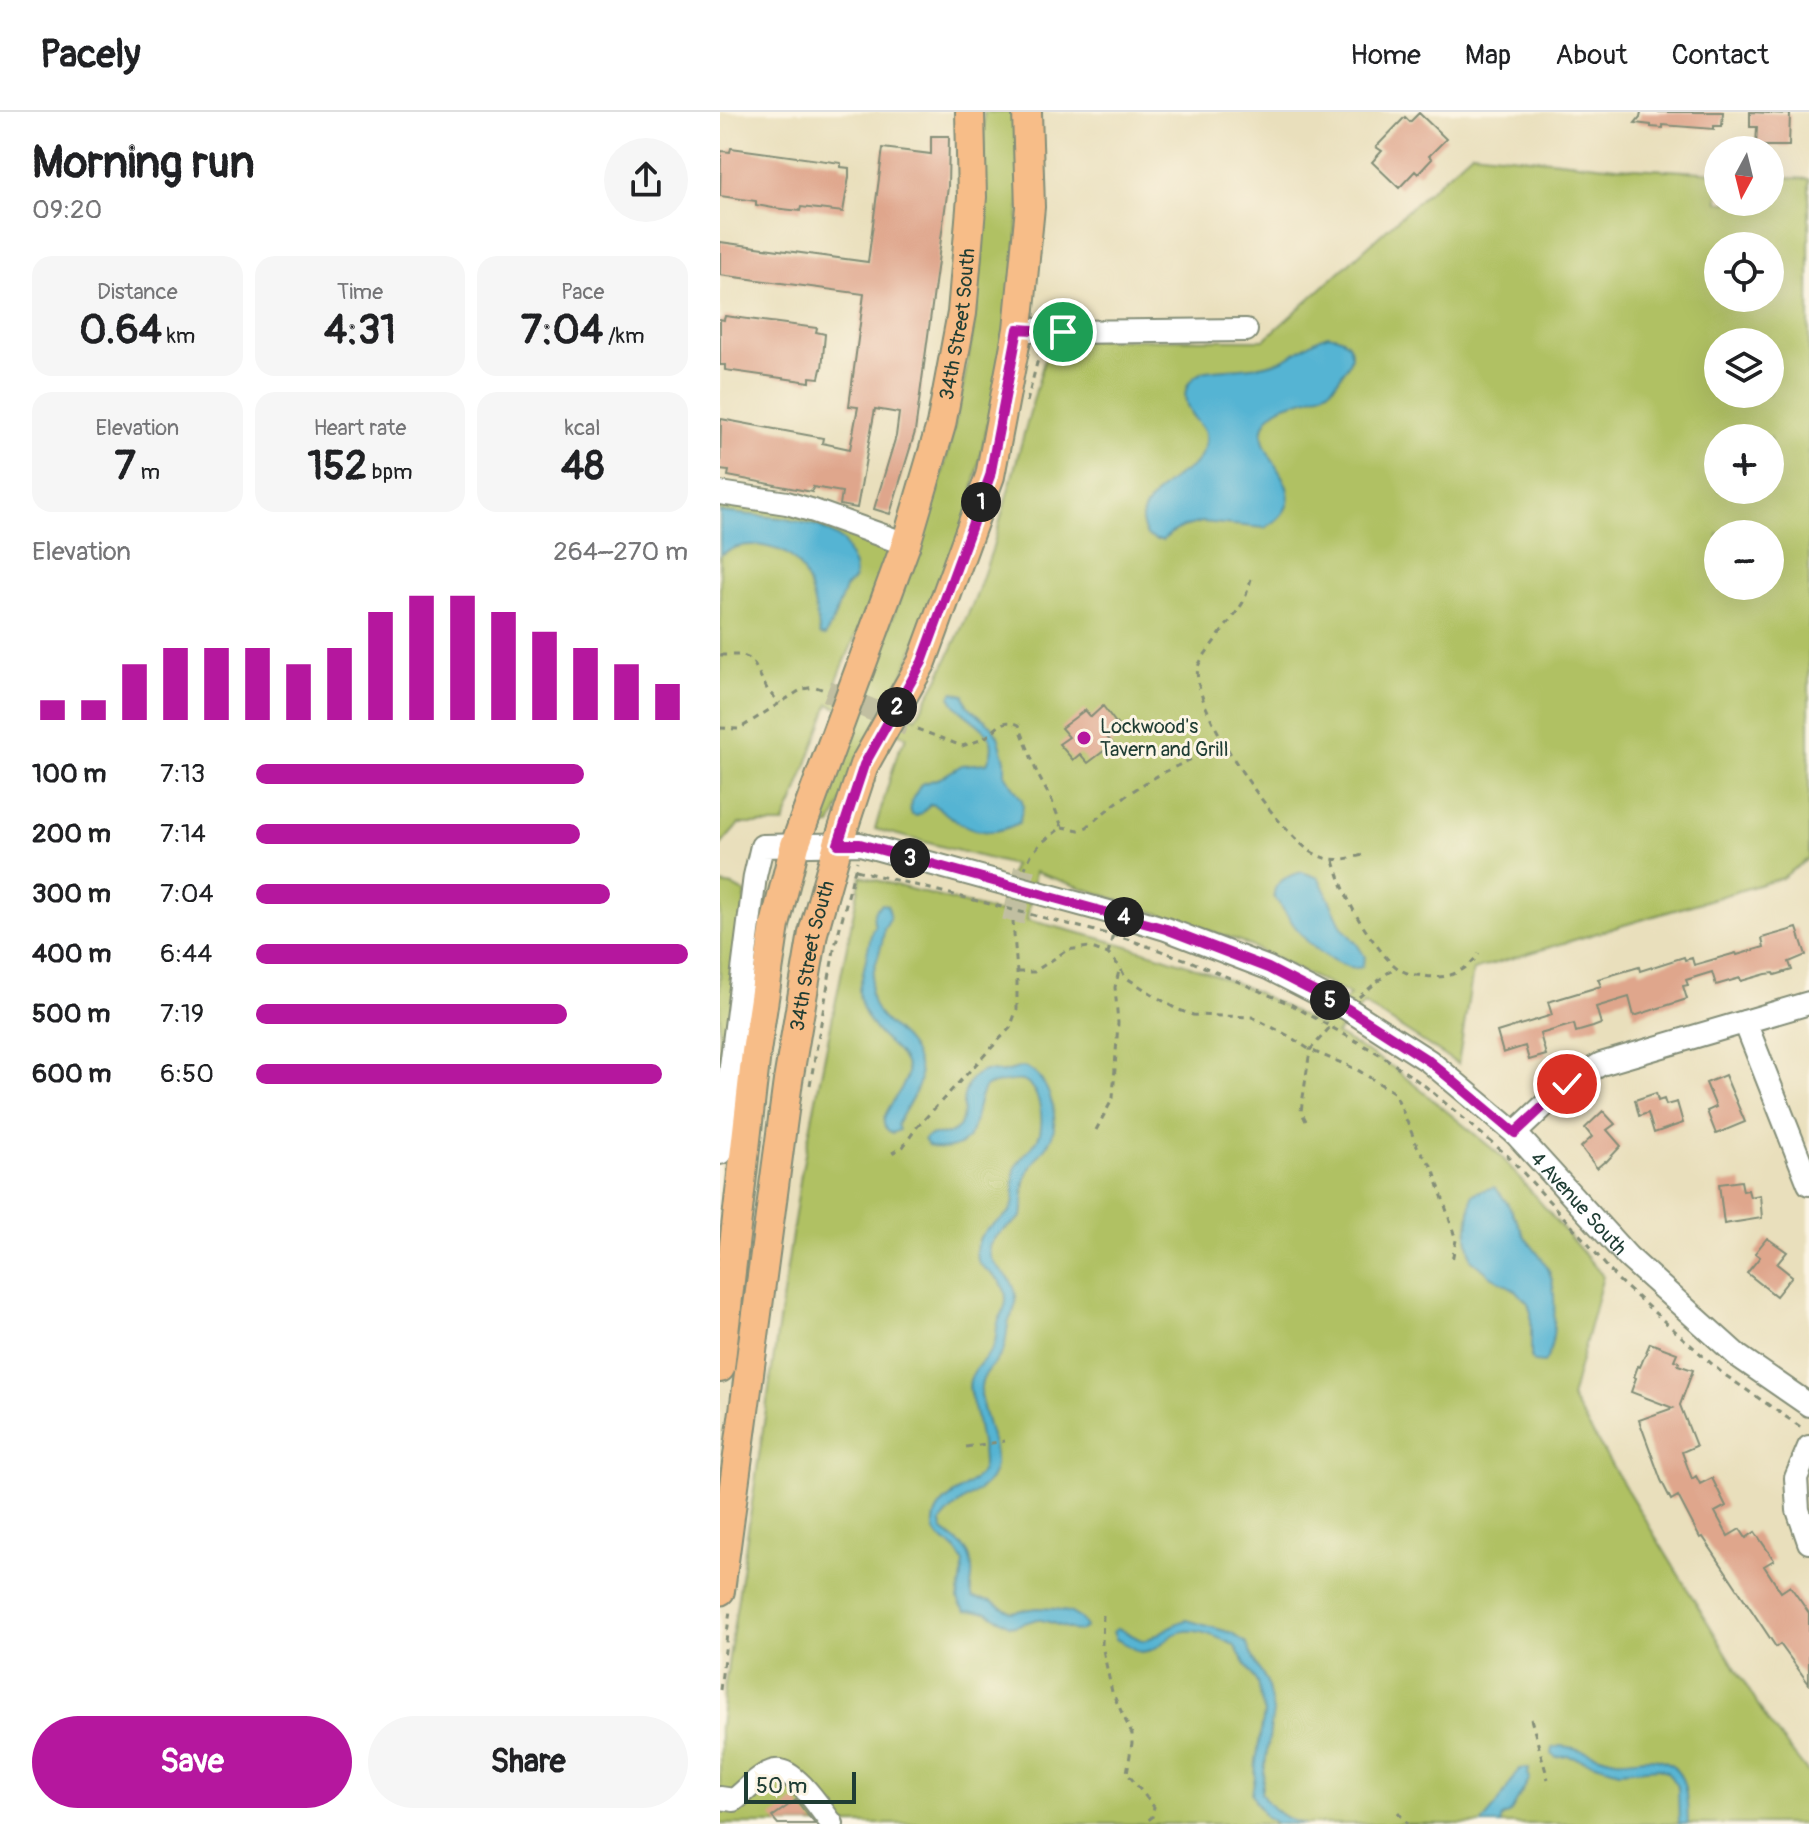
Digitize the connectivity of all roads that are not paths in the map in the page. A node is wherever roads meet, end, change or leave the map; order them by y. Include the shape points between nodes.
1 (970, 112) edge
2 (1027, 112) edge
3 (1018, 329) junction
4 (1246, 330) dead end
5 (720, 493) edge
6 (906, 544) junction
7 (838, 844) junction
8 (795, 845) junction
9 (1809, 1003) edge
10 (1745, 1022) junction
11 (1515, 1133) junction
12 (720, 1153) edge
13 (1809, 1184) edge
14 (720, 1368) edge
15 (1809, 1405) edge
16 (1809, 1447) edge
17 (1809, 1542) edge
18 (720, 1591) edge
19 (720, 1798) edge
20 (832, 1824) edge

1 - 6 main road, 34th Street South via 972,197 962,313 941,425
2 - 3 main road, 34th Street South via 1030,207
3 - 4 street
3 - 7 main road, 34th Street South via 990,476 922,662 864,765
5 - 6 street via 787,503
6 - 8 main road, 34th Street South
7 - 8 street, 4 Avenue South
7 - 11 street, 4 Avenue South via 860,844 1116,926 1166,929 1268,968 1348,1009 1429,1061
7 - 18 main road, 34th Street South via 813,933 788,1081
8 - 12 street, 4 Avenue South via 762,846
8 - 14 main road, 34th Street South via 775,925 756,1052
9 - 10 street
10 - 11 street via 1601,1064 1567,1084
10 - 13 street
11 - 15 street, 4 Avenue South via 1628,1257 1738,1356
16 - 17 street via 1796,1478 1798,1510
19 - 20 street via 734,1800 778,1769 801,1785

